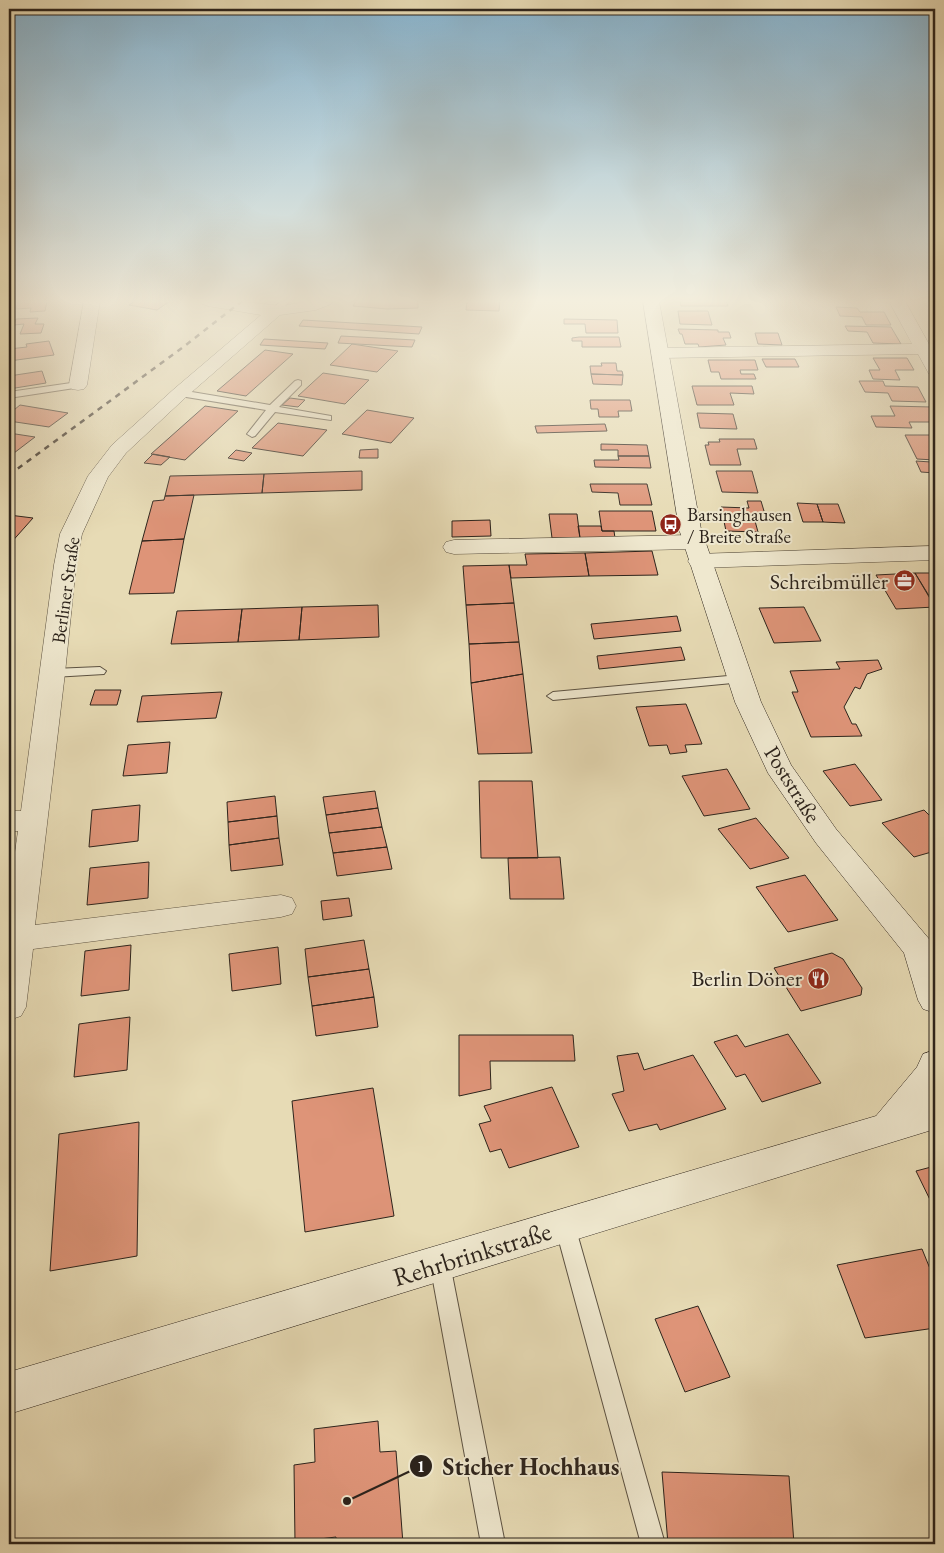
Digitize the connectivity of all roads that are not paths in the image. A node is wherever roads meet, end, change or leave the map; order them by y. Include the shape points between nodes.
1 (80, 373) edge
2 (203, 373) edge
3 (664, 373) edge
4 (298, 384) dead end
5 (78, 385) joint
6 (180, 393) junction
7 (9, 395) edge
8 (273, 408) junction
9 (328, 418) dead end
10 (252, 434) dead end
11 (454, 546) dead end
12 (696, 551) junction
13 (935, 553) edge
14 (100, 671) dead end
15 (53, 673) junction
16 (739, 679) junction
17 (552, 696) dead end
18 (21, 821) edge
19 (281, 906) dead end
20 (19, 939) junction
21 (926, 957) edge
22 (935, 1000) edge
23 (9, 1007) edge
24 (935, 1064) edge
25 (935, 1114) edge
26 (889, 1127) junction
27 (565, 1226) junction
28 (440, 1264) junction
29 (9, 1393) edge
30 (493, 1544) edge
31 (654, 1544) edge

1 - 5 street
2 - 6 street, Berliner Straße
3 - 12 street, Poststraße
4 - 8 lane
5 - 7 lane
6 - 8 lane
6 - 15 street, Berliner Straße via 119,449 98,476 71,534
8 - 9 lane
8 - 10 lane
11 - 12 street
12 - 13 street
12 - 16 street, Poststraße
14 - 15 lane
15 - 18 street, Berliner Straße
16 - 17 lane
16 - 21 street, Poststraße via 778,767 826,836
18 - 20 street, Berliner Straße
19 - 20 street
20 - 23 street, Berliner Straße
21 - 22 street
24 - 26 street via 932,1074
25 - 26 street, Rehrbrinkstraße
26 - 27 street, Rehrbrinkstraße
27 - 28 street, Rehrbrinkstraße
27 - 31 lane
28 - 29 street, Rehrbrinkstraße
28 - 30 lane

